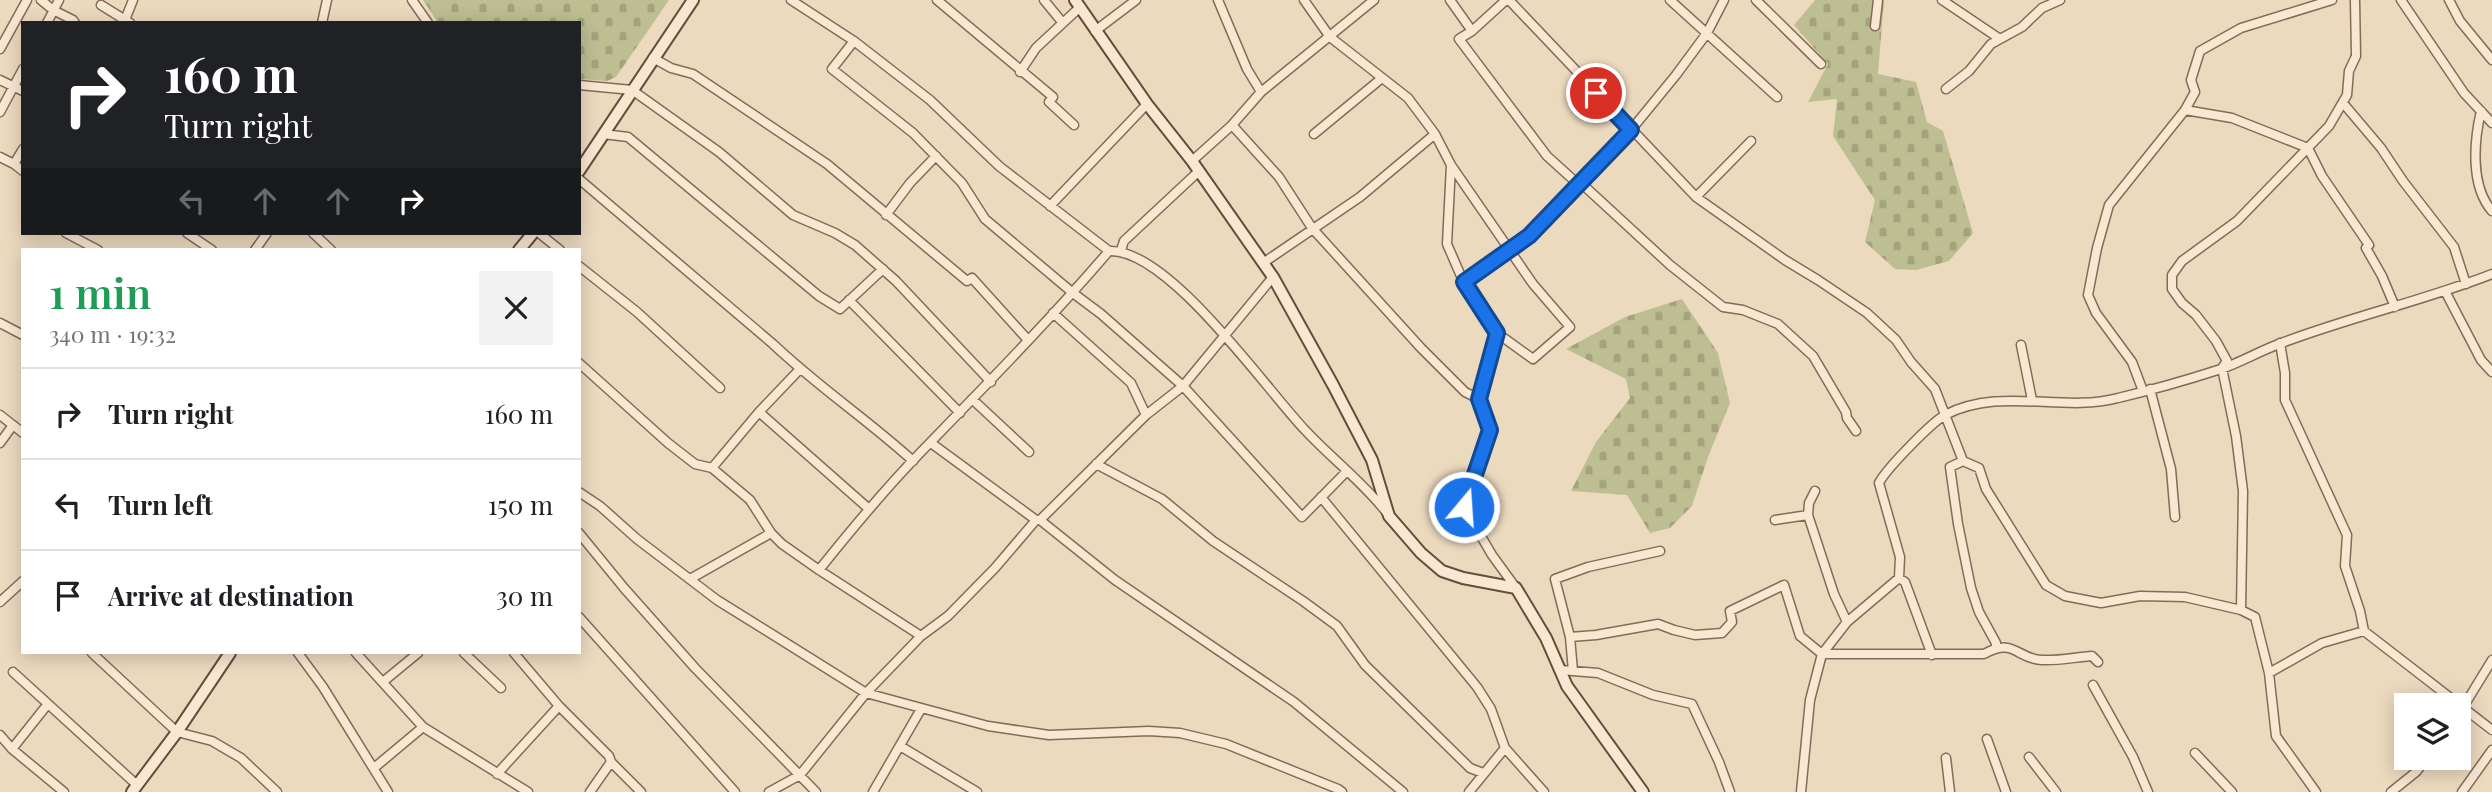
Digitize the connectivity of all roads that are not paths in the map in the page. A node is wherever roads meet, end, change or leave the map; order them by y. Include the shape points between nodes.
1 (27, 0) edge
2 (41, 0) edge
3 (59, 0) edge
4 (133, 0) edge
5 (327, 0) edge
6 (412, 0) edge
7 (693, 0) edge
8 (791, 0) edge
9 (937, 0) edge
10 (1044, 0) edge
11 (1136, 0) edge
12 (1218, 0) edge
13 (1304, 0) edge
14 (1374, 0) edge
15 (1450, 0) edge
16 (1508, 0) edge
17 (1670, 0) edge
18 (1724, 0) edge
19 (1756, 0) edge
20 (1878, 0) edge
21 (1942, 0) edge
22 (2035, 0) edge
23 (2060, 0) edge
24 (2332, 0) edge
25 (2355, 0) edge
26 (2401, 0) edge
27 (2449, 0) edge
28 (1077, 4) edge
29 (101, 5) dead end
30 (2042, 8) junction
31 (53, 10) junction
32 (48, 21) edge
33 (74, 21) edge
34 (127, 21) edge
35 (322, 21) edge
36 (427, 21) edge
37 (1062, 22) junction
38 (1875, 26) dead end
39 (1095, 31) junction
40 (1472, 31) junction
41 (1707, 33) junction
42 (1331, 37) junction
43 (2000, 39) junction
44 (854, 41) junction
45 (0, 48) edge
46 (653, 58) junction
47 (2492, 61) edge
48 (1821, 64) dead end
49 (1020, 72) junction
50 (21, 73) edge
51 (1382, 78) junction
52 (0, 80) edge
53 (581, 85) edge
54 (14, 86) junction
55 (1946, 89) dead end
56 (21, 90) edge
57 (632, 90) junction
58 (1261, 92) junction
59 (1777, 97) dead end
60 (2343, 103) junction
61 (1147, 104) junction
62 (2185, 110) junction
63 (2481, 111) junction
64 (0, 113) edge
65 (2492, 123) edge
66 (1074, 125) dead end
67 (1232, 125) junction
68 (1631, 130) junction
69 (603, 134) junction
70 (1314, 134) dead end
71 (1435, 134) junction
72 (1751, 141) dead end
73 (2308, 148) junction
74 (21, 152) edge
75 (936, 156) junction
76 (0, 157) edge
77 (14, 164) junction
78 (1451, 165) junction
79 (1195, 166) junction
80 (581, 168) edge
81 (21, 169) edge
82 (581, 181) edge
83 (1580, 184) junction
84 (1696, 197) junction
85 (1050, 206) junction
86 (2492, 211) edge
87 (886, 215) junction
88 (1312, 228) junction
89 (70, 235) edge
90 (190, 235) edge
91 (315, 235) edge
92 (534, 235) edge
93 (539, 235) edge
94 (94, 248) edge
95 (209, 248) edge
96 (327, 248) edge
97 (521, 248) edge
98 (557, 248) edge
99 (1509, 248) junction
100 (1121, 250) junction
101 (1109, 251) junction
102 (1263, 263) junction
103 (581, 267) edge
104 (883, 269) junction
105 (2492, 274) edge
106 (1273, 278) junction
107 (1464, 282) junction
108 (2466, 284) junction
109 (2445, 292) junction
110 (1073, 293) junction
111 (849, 300) junction
112 (2395, 307) junction
113 (1054, 313) junction
114 (0, 323) edge
115 (1497, 333) junction
116 (21, 334) edge
117 (1226, 335) junction
118 (1028, 340) junction
119 (2280, 343) junction
120 (2021, 345) dead end
121 (581, 365) edge
122 (2222, 368) junction
123 (800, 369) junction
124 (2492, 372) edge
125 (991, 382) junction
126 (1183, 386) junction
127 (720, 388) dead end
128 (2147, 390) junction
129 (972, 399) junction
130 (1479, 399) junction
131 (2032, 400) junction
132 (758, 412) junction
133 (960, 413) junction
134 (0, 415) edge
135 (1146, 415) junction
136 (1944, 416) junction
137 (13, 425) junction
138 (21, 431) edge
139 (1856, 431) dead end
140 (0, 443) edge
141 (931, 443) junction
142 (1029, 452) dead end
143 (913, 461) junction
144 (1963, 461) junction
145 (1096, 464) junction
146 (712, 468) junction
147 (1346, 472) junction
148 (1815, 491) dead end
149 (581, 493) edge
150 (1321, 497) junction
151 (869, 509) junction
152 (1808, 515) junction
153 (1389, 516) junction
154 (2175, 517) dead end
155 (1038, 520) junction
156 (1775, 520) dead end
157 (771, 533) junction
158 (581, 535) edge
159 (1660, 551) dead end
160 (819, 570) junction
161 (1899, 578) junction
162 (690, 579) junction
163 (21, 583) edge
164 (1516, 588) junction
165 (0, 602) edge
166 (2241, 610) junction
167 (581, 619) edge
168 (1847, 622) junction
169 (2364, 631) junction
170 (921, 636) junction
171 (1570, 637) junction
172 (1996, 648) junction
173 (93, 654) edge
174 (229, 654) edge
175 (299, 654) edge
176 (357, 654) edge
177 (417, 654) edge
178 (465, 654) edge
179 (515, 654) edge
180 (1822, 654) junction
181 (1932, 655) junction
182 (2492, 660) edge
183 (2098, 662) dead end
184 (1560, 670) junction
185 (1573, 671) junction
186 (13, 672) dead end
187 (2269, 673) junction
188 (384, 681) junction
189 (2093, 685) dead end
190 (501, 688) dead end
191 (866, 693) junction
192 (2439, 693) edge
193 (2471, 695) edge
194 (47, 705) junction
195 (559, 706) junction
196 (921, 709) junction
197 (2471, 717) edge
198 (423, 727) junction
199 (2492, 730) edge
200 (177, 732) junction
201 (0, 735) edge
202 (1987, 739) dead end
203 (900, 747) junction
204 (1505, 748) junction
205 (12, 749) junction
206 (2492, 750) edge
207 (2195, 753) dead end
208 (2029, 757) dead end
209 (1946, 758) dead end
210 (611, 762) junction
211 (374, 768) junction
212 (2418, 770) edge
213 (1483, 773) junction
214 (497, 775) junction
215 (800, 775) junction
216 (134, 788) edge
217 (1401, 791) edge
218 (64, 792) edge
219 (277, 792) edge
220 (388, 792) edge
221 (528, 792) edge
222 (590, 792) edge
223 (641, 792) edge
224 (735, 792) edge
225 (769, 792) edge
226 (816, 792) edge
227 (873, 792) edge
228 (977, 792) edge
229 (1342, 792) edge
230 (1469, 792) edge
231 (1544, 792) edge
232 (1643, 792) edge
233 (1730, 792) edge
234 (1801, 792) edge
235 (1950, 792) edge
236 (2006, 792) edge
237 (2056, 792) edge
238 (2148, 792) edge
239 (2232, 792) edge
240 (2316, 792) edge
241 (2391, 792) edge
242 (2462, 792) edge

1 - 45 street
2 - 31 street
3 - 31 street
4 - 34 street
5 - 35 street
6 - 36 street
7 - 46 street
8 - 44 street
9 - 49 street
10 - 37 street
11 - 39 street
12 - 58 street
13 - 42 street
14 - 42 street
15 - 40 street
16 - 40 street
16 - 68 street
17 - 41 street
18 - 41 street
19 - 48 street
20 - 38 street
21 - 43 street
22 - 30 street
23 - 30 street
24 - 62 street via 2241,28 2200,51 2191,80 2194,92
25 - 60 street via 2356,56
26 - 63 street
27 - 47 street
28 - 37 street
28 - 39 street
29 - 34 street
30 - 43 street
31 - 32 street
31 - 33 street
37 - 49 street
39 - 61 street
40 - 83 street via 1459,39 1547,156
41 - 59 street
41 - 68 street
42 - 51 street
42 - 58 street
43 - 55 street
44 - 75 street via 832,69
44 - 85 street via 930,100 999,166
46 - 57 street
46 - 87 street via 694,74 827,164
49 - 66 street via 1053,97 1049,102
50 - 54 street
51 - 70 street
51 - 71 street via 1408,98
52 - 54 street
53 - 57 street
54 - 56 street
54 - 64 street
57 - 69 street
57 - 104 street via 719,152 793,215 835,233
58 - 67 street
60 - 73 street
60 - 108 street via 2454,247
61 - 79 street
61 - 85 street
62 - 73 street via 2232,118
62 - 128 street via 2109,205 2088,295
63 - 65 street
63 - 86 street via 2476,131 2477,170 2479,188
67 - 79 street
67 - 88 street via 1279,177
68 - 83 street
68 - 84 street
69 - 80 street
69 - 111 street via 628,138 829,303 839,309
71 - 78 street
71 - 88 street via 1360,197
72 - 84 street
73 - 112 street via 2369,245 2366,247
73 - 122 street via 2237,221 2182,261 2172,275 2172,289 2227,360
74 - 77 street
75 - 87 street
75 - 110 street via 962,183 985,219
76 - 77 street
77 - 81 street
78 - 99 street
78 - 107 street via 1447,244
79 - 100 street via 1124,241
79 - 102 street
82 - 123 street
83 - 99 street via 1529,236
83 - 139 street via 1723,307 1779,324 1813,356
84 - 136 street via 1867,313 1896,340 1934,388
85 - 101 street
87 - 118 street via 967,281 972,278
88 - 102 street
88 - 130 street via 1421,348 1465,392
89 - 94 street
90 - 95 street
91 - 96 street
92 - 97 street
93 - 98 street
99 - 107 street
99 - 115 street via 1570,327 1533,359
100 - 101 street
100 - 117 street via 1145,261
101 - 110 street
102 - 106 street
103 - 127 street
104 - 111 street
104 - 125 street
105 - 108 street
106 - 117 street
106 - 153 street via 1371,460
107 - 115 street
108 - 109 street
109 - 112 street
109 - 124 street
110 - 113 street
110 - 126 street
111 - 133 street
112 - 119 street
113 - 118 street
113 - 135 street via 1131,383
114 - 116 street
115 - 130 street
117 - 126 street
117 - 147 street
118 - 125 street
119 - 122 street
119 - 169 street via 2285,400 2347,535 2345,566
120 - 131 street
121 - 146 street via 668,443 695,464
122 - 128 street
122 - 166 street via 2243,491
123 - 132 street
123 - 143 street
125 - 129 street
126 - 135 street
126 - 150 street via 1302,517
128 - 131 street via 2074,403
128 - 154 street via 2171,469
129 - 133 street
129 - 142 street
130 - 164 street via 1490,430 1464,507
131 - 136 street via 1985,402
132 - 146 street
132 - 151 street
133 - 141 street
134 - 137 street
135 - 145 street
136 - 144 street
136 - 161 street via 1885,471 1879,483 1900,557
137 - 138 street
137 - 140 street
141 - 143 street
141 - 155 street
143 - 151 street
144 - 166 street via 1979,468 1986,489 2046,585 2065,596 2101,603 2140,596 2185,597
144 - 172 street via 1950,467 1958,524 1971,588
145 - 155 street
145 - 213 street via 1162,499 1213,541 1337,626 1364,665 1470,768
146 - 157 street via 750,500
147 - 150 street
147 - 153 street via 1368,489
148 - 152 street
149 - 162 street
150 - 204 street via 1477,687
151 - 160 street
152 - 156 street
152 - 168 street
153 - 164 street via 1420,553 1442,570
155 - 170 street via 948,616
155 - 217 street via 1115,580 1294,702
157 - 160 street
157 - 162 street
158 - 215 street via 695,668
159 - 171 street via 1555,579
160 - 170 street
161 - 168 street
161 - 181 street via 1905,582
162 - 191 street
163 - 165 street
164 - 184 street
166 - 187 street via 2255,617
167 - 224 street
168 - 180 street
169 - 187 street via 2322,643
169 - 192 street
170 - 191 street
171 - 180 street via 1658,624 1695,635 1722,633 1732,622 1730,611 1784,585 1800,636
171 - 185 street
172 - 181 street via 1984,654
172 - 183 street via 2011,647 2039,660 2092,656
173 - 200 street
174 - 200 street
175 - 211 street
176 - 188 street
177 - 188 street
178 - 190 street
179 - 195 street
180 - 181 street
180 - 234 street via 1810,700
182 - 193 street
184 - 185 street
184 - 232 street
185 - 233 street via 1598,673 1653,695 1692,704
186 - 194 street
187 - 240 street via 2276,736
188 - 198 street
189 - 238 street
191 - 196 street
191 - 215 street
194 - 205 street
194 - 216 street
195 - 210 street
195 - 214 street
196 - 203 street
196 - 229 street via 1048,735 1180,733 1226,744
197 - 199 street
198 - 211 street
198 - 214 street
200 - 216 street
200 - 219 street via 212,741 241,758
201 - 205 street
202 - 236 street
203 - 227 street
203 - 228 street
204 - 213 street
204 - 231 street
205 - 218 street
206 - 242 street
207 - 239 street
208 - 237 street
209 - 235 street
210 - 222 street
210 - 223 street
211 - 220 street
212 - 241 street
213 - 230 street
214 - 221 street
215 - 225 street
215 - 226 street

